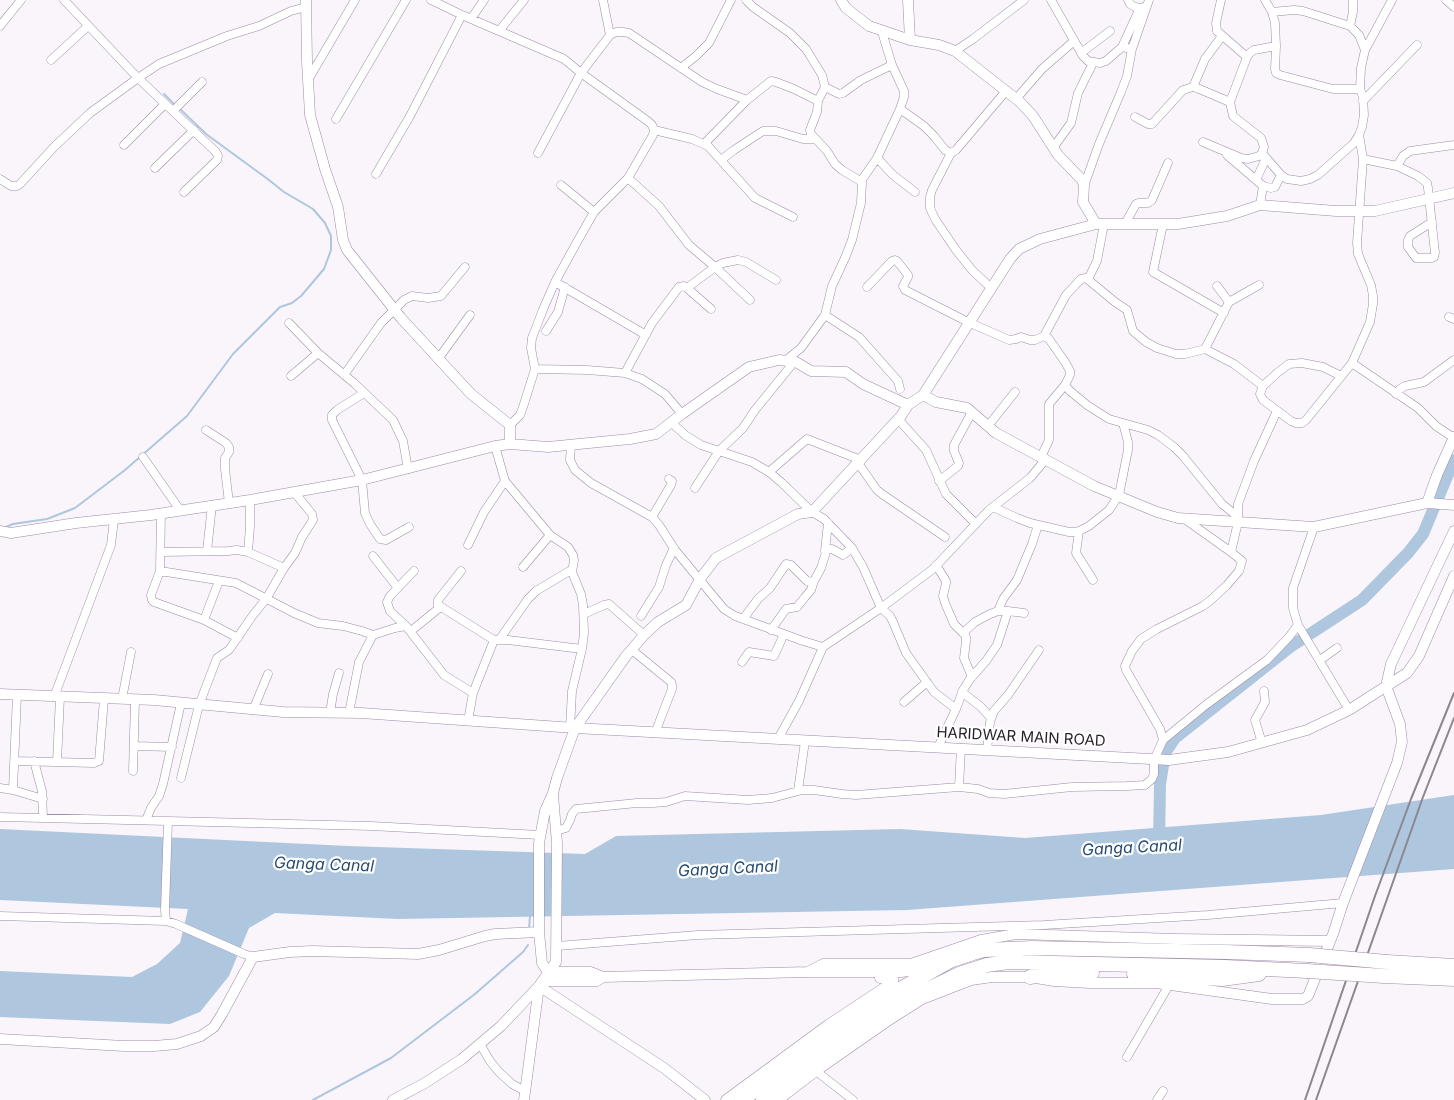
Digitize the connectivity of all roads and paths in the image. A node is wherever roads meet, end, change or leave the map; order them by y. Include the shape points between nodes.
1 (21, 0) edge
2 (64, 0) edge
3 (355, 0) edge
4 (406, 0) edge
5 (431, 0) edge
6 (484, 0) edge
7 (524, 0) edge
8 (603, 0) edge
9 (731, 0) edge
10 (746, 0) edge
11 (841, 0) edge
12 (908, 0) edge
13 (1024, 0) edge
14 (1051, 0) edge
15 (1128, 0) edge
16 (1221, 0) edge
17 (1265, 0) edge
18 (1353, 0) edge
19 (1392, 0) edge
20 (1446, 0) edge
21 (306, 3) edge
22 (1145, 5) edge
23 (1454, 7) edge
24 (1272, 12) junction
25 (462, 15) junction
26 (471, 19) junction
27 (0, 26) edge
28 (88, 26) junction
29 (1350, 26) junction
30 (499, 31) junction
31 (1110, 31) dead end
32 (882, 32) junction
33 (610, 35) junction
34 (1222, 36) junction
35 (910, 40) junction
36 (1074, 41) junction
37 (1417, 45) dead end
38 (1276, 46) junction
39 (1122, 47) junction
40 (1132, 49) junction
41 (1365, 50) junction
42 (955, 51) junction
43 (1081, 53) junction
44 (1247, 57) junction
45 (51, 60) dead end
46 (1092, 63) junction
47 (892, 65) junction
48 (681, 68) junction
49 (581, 73) junction
50 (138, 78) junction
51 (308, 80) junction
52 (202, 82) dead end
53 (825, 87) junction
54 (1193, 87) junction
55 (1360, 89) junction
56 (1006, 91) junction
57 (1016, 99) junction
58 (747, 100) junction
59 (818, 101) junction
60 (1363, 101) junction
61 (1230, 102) junction
62 (165, 104) junction
63 (176, 108) junction
64 (900, 109) junction
65 (1135, 117) dead end
66 (336, 119) dead end
67 (194, 130) junction
68 (654, 130) junction
69 (1359, 136) junction
70 (815, 139) junction
71 (1203, 142) dead end
72 (704, 144) junction
73 (124, 145) dead end
74 (1454, 146) edge
75 (1053, 148) junction
76 (538, 153) dead end
77 (952, 153) junction
78 (1264, 156) junction
79 (877, 158) junction
80 (1236, 159) junction
81 (1363, 159) junction
82 (721, 160) junction
83 (1168, 162) dead end
84 (1397, 166) junction
85 (155, 168) dead end
86 (376, 174) dead end
87 (1281, 175) junction
88 (628, 178) junction
89 (0, 179) edge
90 (1256, 180) junction
91 (860, 181) junction
92 (561, 184) dead end
93 (1084, 186) junction
94 (1263, 186) junction
95 (184, 192) dead end
96 (915, 192) dead end
97 (1454, 194) edge
98 (1430, 199) junction
99 (1260, 204) junction
100 (594, 212) junction
101 (1359, 212) junction
102 (793, 217) dead end
103 (1432, 222) junction
104 (1100, 224) junction
105 (1125, 224) junction
106 (1163, 224) junction
107 (465, 267) dead end
108 (716, 267) junction
109 (1088, 279) junction
110 (776, 280) dead end
111 (555, 282) junction
112 (1259, 285) dead end
113 (1217, 286) dead end
114 (565, 287) junction
115 (868, 287) dead end
116 (687, 288) junction
117 (991, 288) junction
118 (750, 300) dead end
119 (1229, 302) junction
120 (394, 309) junction
121 (711, 309) dead end
122 (1224, 313) junction
123 (470, 315) dead end
124 (826, 315) junction
125 (968, 322) junction
126 (289, 324) dead end
127 (546, 331) dead end
128 (646, 336) junction
129 (1044, 336) junction
130 (1205, 349) junction
131 (318, 353) junction
132 (438, 358) junction
133 (1454, 360) edge
134 (790, 361) junction
135 (1352, 363) junction
136 (535, 369) junction
137 (625, 373) junction
138 (344, 375) junction
139 (292, 376) dead end
140 (1341, 376) junction
141 (1066, 386) junction
142 (1263, 386) junction
143 (900, 389) dead end
144 (1015, 392) dead end
145 (364, 393) junction
146 (1396, 394) junction
147 (923, 395) junction
148 (908, 404) junction
149 (1277, 410) junction
150 (972, 412) junction
151 (682, 414) junction
152 (898, 419) junction
153 (672, 423) junction
154 (1122, 423) junction
155 (510, 424) junction
156 (988, 426) junction
157 (206, 430) dead end
158 (1454, 438) edge
159 (510, 444) junction
160 (572, 445) junction
161 (495, 446) junction
162 (719, 451) junction
163 (143, 457) dead end
164 (1044, 458) junction
165 (859, 462) junction
166 (408, 469) junction
167 (769, 472) junction
168 (669, 479) dead end
169 (362, 480) junction
170 (505, 481) junction
171 (940, 481) junction
172 (695, 488) dead end
173 (294, 492) junction
174 (1119, 495) junction
175 (250, 500) junction
176 (230, 503) junction
177 (1427, 503) junction
178 (212, 505) junction
179 (1454, 505) edge
180 (993, 507) junction
181 (180, 510) junction
182 (812, 512) junction
183 (160, 513) junction
184 (652, 517) junction
185 (114, 519) junction
186 (1238, 519) junction
187 (1186, 520) junction
188 (828, 523) junction
189 (976, 524) junction
190 (1038, 525) junction
191 (409, 527) dead end
192 (1314, 527) junction
193 (0, 531) edge
194 (1079, 531) junction
195 (1454, 531) edge
196 (550, 535) junction
197 (945, 537) dead end
198 (468, 545) dead end
199 (674, 548) junction
200 (852, 548) junction
201 (207, 551) junction
202 (825, 551) junction
203 (161, 552) junction
204 (248, 552) junction
205 (1231, 552) junction
206 (374, 556) dead end
207 (936, 565) junction
208 (523, 567) dead end
209 (284, 568) junction
210 (160, 570) junction
211 (572, 570) junction
212 (414, 571) dead end
213 (461, 571) dead end
214 (1454, 576) edge
215 (700, 579) junction
216 (1093, 580) dead end
217 (219, 581) junction
218 (814, 581) junction
219 (398, 588) junction
220 (266, 599) junction
221 (438, 605) junction
222 (881, 608) junction
223 (1008, 611) junction
224 (998, 612) junction
225 (1024, 613) dead end
226 (584, 614) junction
227 (641, 616) dead end
228 (743, 619) junction
229 (204, 620) junction
230 (409, 628) junction
231 (771, 630) junction
232 (1302, 632) junction
233 (963, 633) junction
234 (784, 634) junction
235 (373, 635) junction
236 (644, 635) junction
237 (238, 638) junction
238 (497, 640) junction
239 (823, 647) junction
240 (1337, 648) dead end
241 (582, 649) junction
242 (632, 650) junction
243 (1038, 650) dead end
244 (131, 652) dead end
245 (1320, 660) junction
246 (742, 662) dead end
247 (339, 673) dead end
248 (268, 674) dead end
249 (972, 677) junction
250 (927, 682) junction
251 (1386, 686) junction
252 (1264, 691) dead end
253 (962, 692) junction
254 (473, 693) junction
255 (0, 694) edge
256 (17, 695) junction
257 (57, 697) junction
258 (104, 699) junction
259 (122, 699) junction
260 (135, 700) junction
261 (904, 702) dead end
262 (182, 703) junction
263 (199, 705) junction
264 (956, 709) junction
265 (253, 710) junction
266 (1349, 710) junction
267 (330, 713) junction
268 (349, 713) junction
269 (991, 718) junction
270 (468, 721) junction
271 (573, 728) junction
272 (654, 733) junction
273 (778, 739) junction
274 (1163, 740) junction
275 (805, 741) junction
276 (1262, 743) junction
277 (134, 746) junction
278 (172, 747) junction
279 (938, 747) junction
280 (961, 748) junction
281 (987, 750) junction
282 (15, 760) junction
283 (1156, 760) junction
284 (34, 761) junction
285 (57, 762) junction
286 (133, 771) dead end
287 (181, 778) dead end
288 (959, 787) junction
289 (0, 788) edge
290 (13, 790) junction
291 (798, 791) junction
292 (553, 793) junction
293 (44, 799) junction
294 (0, 817) edge
295 (43, 818) junction
296 (146, 820) junction
297 (168, 822) junction
298 (556, 831) junction
299 (540, 839) junction
300 (1345, 899) junction
301 (0, 916) edge
302 (166, 921) junction
303 (539, 930) junction
304 (1330, 941) junction
305 (557, 946) junction
306 (248, 956) junction
307 (952, 960) junction
308 (1454, 966) edge
309 (1279, 969) junction
310 (808, 972) junction
311 (1030, 977) junction
312 (1454, 979) edge
313 (543, 980) junction
314 (1169, 985) junction
315 (0, 1039) edge
316 (480, 1044) junction
317 (1127, 1057) dead end
318 (816, 1071) junction
319 (1163, 1091) dead end
320 (524, 1096) edge
321 (393, 1100) edge
322 (705, 1100) edge
323 (726, 1100) edge
324 (742, 1100) edge
325 (763, 1100) edge
326 (778, 1100) edge
327 (853, 1100) edge
328 (1157, 1100) edge

1 - 27 street
2 - 28 street
3 - 51 street
4 - 66 street
5 - 25 street
6 - 26 street
7 - 30 street
8 - 33 street
9 - 48 street via 709,43
10 - 53 street via 806,49 822,75
11 - 32 street via 860,19
12 - 35 street
13 - 42 street
14 - 36 street
15 - 22 street via 1132,6
16 - 34 street via 1216,31
17 - 24 street
18 - 29 street
19 - 41 street
20 - 23 street
21 - 50 street via 267,22 159,64
21 - 51 street
22 - 39 street
22 - 40 street
24 - 29 street via 1303,11
24 - 38 street
25 - 26 street
25 - 86 street
26 - 30 street
28 - 45 street
28 - 50 street
29 - 41 street
30 - 49 street via 557,55
31 - 43 street
32 - 35 street
32 - 47 street
33 - 48 street via 629,33
33 - 49 street
34 - 44 street
34 - 54 street via 1205,59
35 - 42 street
36 - 43 street
36 - 57 street via 1042,69
37 - 60 street
38 - 44 street via 1254,50
38 - 55 street via 1276,73 1333,89
39 - 40 street
39 - 46 street via 1106,61
40 - 93 street via 1124,84
41 - 55 street
42 - 56 street
43 - 46 street
44 - 61 street
46 - 75 street via 1078,93 1071,123
47 - 53 street via 843,93
47 - 64 street via 904,91
48 - 58 street via 710,86
49 - 68 street via 649,122
49 - 76 street
50 - 62 street
50 - 89 street via 72,129 20,184 11,186
51 - 120 street via 312,124 340,214 343,240 350,255
52 - 63 street
53 - 59 street
54 - 61 street
54 - 65 street via 1183,90 1152,124
55 - 60 street
56 - 57 street
56 - 77 street
57 - 75 street via 1033,116
58 - 59 street via 775,81
58 - 72 street
59 - 70 street via 810,130
60 - 69 street
61 - 78 street via 1234,116 1261,138
62 - 63 street
62 - 73 street
63 - 67 street
64 - 77 street via 924,126 945,150
64 - 79 street
67 - 85 street
67 - 95 street via 218,157
68 - 72 street
68 - 88 street
69 - 81 street
69 - 87 street via 1318,175 1301,181
70 - 82 street via 776,130 763,131
70 - 91 street via 835,164
71 - 80 street
72 - 82 street
74 - 84 street via 1410,151
75 - 93 street
77 - 117 street via 932,190 930,208 956,250
78 - 80 street
78 - 87 street
78 - 90 street
79 - 91 street
79 - 96 street
80 - 90 street
81 - 84 street
81 - 101 street
82 - 102 street via 755,198
83 - 105 street via 1152,200 1138,202
84 - 98 street via 1424,179 1428,183
87 - 94 street via 1275,187
88 - 100 street
88 - 108 street via 659,206 688,245
90 - 94 street
91 - 124 street via 860,214 832,286
92 - 100 street
93 - 104 street via 1083,202
94 - 99 street
97 - 98 street
98 - 101 street
98 - 103 street
99 - 101 street
99 - 106 street via 1227,216
100 - 111 street
101 - 135 street via 1358,254 1371,285 1373,304 1370,322
103 - 103 street via 1434,257 1416,258 1408,247 1408,240
104 - 105 street
104 - 109 street via 1097,261
104 - 117 street via 1040,239 1019,249
105 - 106 street
106 - 122 street via 1153,272
107 - 120 street via 441,296 412,296
108 - 110 street via 742,261
108 - 116 street
108 - 118 street
109 - 129 street via 1082,279 1066,295
109 - 130 street via 1127,310 1133,331 1146,342 1176,354
111 - 114 street
111 - 136 street via 532,338
112 - 119 street
113 - 119 street
114 - 127 street via 558,312
114 - 128 street
115 - 125 street via 895,260 908,275 903,286 905,290
116 - 121 street
116 - 128 street via 679,287
117 - 125 street
119 - 122 street
120 - 132 street
120 - 138 street
122 - 130 street
123 - 132 street
124 - 134 street
124 - 143 street via 859,337 898,381
125 - 129 street via 1009,340 1021,336 1035,340
125 - 147 street
126 - 131 street
128 - 137 street
129 - 141 street via 1070,371
130 - 142 street via 1234,364
131 - 138 street
131 - 139 street
132 - 155 street via 471,394
133 - 146 street via 1424,382 1402,387
134 - 148 street via 812,370 846,372 863,384
134 - 151 street via 779,360 750,367
134 - 162 street via 749,421
135 - 140 street
135 - 146 street
136 - 137 street
136 - 155 street via 520,415
137 - 151 street via 642,379 665,394
138 - 145 street
140 - 142 street via 1324,366 1289,364
140 - 149 street via 1302,423 1291,422
141 - 154 street via 1087,406 1109,420
141 - 164 street via 1049,404 1049,440
142 - 149 street via 1261,398
144 - 156 street
145 - 166 street via 397,427
145 - 169 street via 337,410 332,417
146 - 158 street
147 - 148 street
147 - 150 street
148 - 152 street
149 - 186 street via 1238,504
150 - 156 street
150 - 171 street via 954,445 958,466
151 - 153 street
152 - 165 street
152 - 171 street via 926,450
153 - 160 street via 656,434
153 - 162 street via 685,436
154 - 174 street via 1128,450
154 - 186 street via 1148,430 1174,447
155 - 159 street
156 - 164 street
157 - 176 street via 229,447 225,469
158 - 177 street
159 - 160 street
159 - 161 street
160 - 184 street via 570,460 581,476
161 - 166 street
161 - 170 street
162 - 167 street via 752,462
162 - 172 street
163 - 181 street
164 - 174 street via 1094,486
164 - 180 street via 1030,478
165 - 167 street via 807,439
165 - 182 street
165 - 197 street via 877,490
166 - 169 street
167 - 182 street
168 - 184 street via 671,485
169 - 173 street
169 - 191 street via 366,513 380,539 386,540
170 - 196 street
170 - 198 street via 484,512
171 - 189 street via 948,498
173 - 175 street
173 - 209 street via 312,514 313,520 296,553
174 - 187 street via 1157,512
174 - 194 street via 1109,510
175 - 176 street
175 - 204 street
176 - 178 street
177 - 179 street
177 - 192 street
178 - 181 street
178 - 201 street
180 - 189 street
180 - 190 street
181 - 183 street
182 - 188 street
182 - 215 street via 798,514 716,558
183 - 185 street
183 - 203 street
184 - 199 street
185 - 193 street
185 - 257 street via 111,545
186 - 187 street
186 - 192 street
186 - 205 street
187 - 205 street
188 - 200 street
188 - 202 street
189 - 207 street
190 - 194 street
190 - 224 street via 1017,580
192 - 232 street via 1293,588 1293,608
194 - 216 street via 1076,552
195 - 251 street via 1391,664
196 - 208 street
196 - 211 street via 570,550 574,560
199 - 215 street
199 - 227 street via 660,587
200 - 202 street via 843,555 830,549
200 - 222 street
201 - 203 street
201 - 204 street
202 - 218 street
203 - 210 street
204 - 209 street
205 - 274 street via 1241,559 1242,564 1227,585 1203,606 1141,638 1125,666
206 - 219 street
207 - 222 street
207 - 233 street via 946,581 945,603 954,624
209 - 220 street
210 - 217 street
210 - 229 street via 152,600
211 - 226 street
211 - 238 street via 528,598
212 - 219 street
213 - 221 street via 438,600
214 - 251 street, HARIDWAR MAIN ROAD via 1419,656 1407,673
215 - 228 street via 724,609
215 - 236 street via 686,605
217 - 220 street via 242,585
217 - 229 street
218 - 228 street via 807,581 786,564
218 - 231 street via 797,607 786,609
219 - 230 street via 388,600 388,606
220 - 235 street via 318,623 362,630
220 - 237 street
221 - 230 street via 434,613
221 - 238 street
222 - 239 street
222 - 250 street via 890,616 902,648
223 - 224 street
223 - 225 street
223 - 249 street via 997,645
224 - 233 street via 984,616
226 - 236 street via 609,604
226 - 241 street
228 - 231 street
229 - 237 street
230 - 235 street via 395,628
230 - 254 street via 444,675
231 - 234 street
232 - 245 street
232 - 274 street via 1289,637 1267,660
233 - 249 street via 966,641 964,658
234 - 239 street
234 - 246 street via 774,656 749,652
235 - 268 street via 359,662
236 - 242 street
237 - 263 street via 227,653 217,658
238 - 241 street
238 - 254 street
239 - 273 street
240 - 245 street
241 - 271 street via 572,691
242 - 271 street
242 - 272 street via 672,685
243 - 269 street
244 - 259 street
245 - 266 street
247 - 267 street
248 - 265 street
249 - 253 street
250 - 261 street
250 - 264 street via 934,692
251 - 266 street, HARIDWAR MAIN ROAD
251 - 300 street via 1400,724 1402,742
252 - 276 street via 1265,702 1255,720
253 - 264 street
253 - 269 street
254 - 270 street
255 - 256 street, HARIDWAR MAIN ROAD
256 - 257 street, HARIDWAR MAIN ROAD
256 - 282 street
257 - 258 street, HARIDWAR MAIN ROAD
257 - 285 street
258 - 259 street, HARIDWAR MAIN ROAD
258 - 285 street via 99,761
259 - 260 street, HARIDWAR MAIN ROAD
260 - 262 street, HARIDWAR MAIN ROAD
260 - 277 street
262 - 263 street, HARIDWAR MAIN ROAD
262 - 278 street
263 - 265 street, HARIDWAR MAIN ROAD
263 - 287 street
264 - 279 street
265 - 267 street, HARIDWAR MAIN ROAD
266 - 276 street, HARIDWAR MAIN ROAD via 1307,730
267 - 268 street, HARIDWAR MAIN ROAD
268 - 270 street, HARIDWAR MAIN ROAD
269 - 281 street
270 - 271 street, HARIDWAR MAIN ROAD
271 - 272 street, HARIDWAR MAIN ROAD
271 - 292 street
272 - 273 street, HARIDWAR MAIN ROAD
273 - 275 street, HARIDWAR MAIN ROAD
274 - 283 street
275 - 279 street, HARIDWAR MAIN ROAD
275 - 291 street
276 - 283 street, HARIDWAR MAIN ROAD via 1228,752
277 - 278 street
277 - 286 street
278 - 296 street via 161,790
279 - 280 street, HARIDWAR MAIN ROAD
280 - 281 street, HARIDWAR MAIN ROAD
280 - 288 street
281 - 283 street, HARIDWAR MAIN ROAD
282 - 284 street
282 - 290 street
283 - 288 street via 1152,779 1140,786 1072,787 1004,794
284 - 285 street
284 - 293 street
288 - 291 street via 856,795
289 - 290 street
290 - 293 street
291 - 298 street via 763,799 685,796 666,802 585,807 576,809 566,828
292 - 298 street
292 - 299 street via 545,810
293 - 295 street
294 - 295 street
295 - 296 street
296 - 297 street
297 - 299 street via 371,826
297 - 302 street
298 - 305 street
299 - 303 street
300 - 304 street
300 - 305 street via 1208,915 1044,925 698,935
301 - 302 street
302 - 306 street
303 - 306 street via 490,935 418,954 312,951
303 - 313 street
304 - 310 street via 1016,934 981,940 911,964 823,964
304 - 314 street via 1311,990 1303,999 1272,999
305 - 313 street via 556,962
306 - 315 street via 214,1027 201,1036 178,1044 124,1046
307 - 308 highway, bridge via 984,950 1032,948 1309,955
307 - 310 street via 908,971
307 - 324 highway via 855,1018
309 - 311 highway via 1222,979 1119,973 1055,973
309 - 312 highway, bridge
309 - 325 highway via 1009,962 971,969 879,1016
310 - 313 street via 603,977 598,981
310 - 323 street via 824,977 893,978 894,982 828,1025
311 - 314 street via 1090,984
311 - 318 street via 971,980 922,1000
313 - 316 street
313 - 320 street
313 - 322 street
314 - 317 street
316 - 320 street via 498,1071
316 - 321 street via 462,1060
318 - 326 street
318 - 327 street
319 - 328 street

